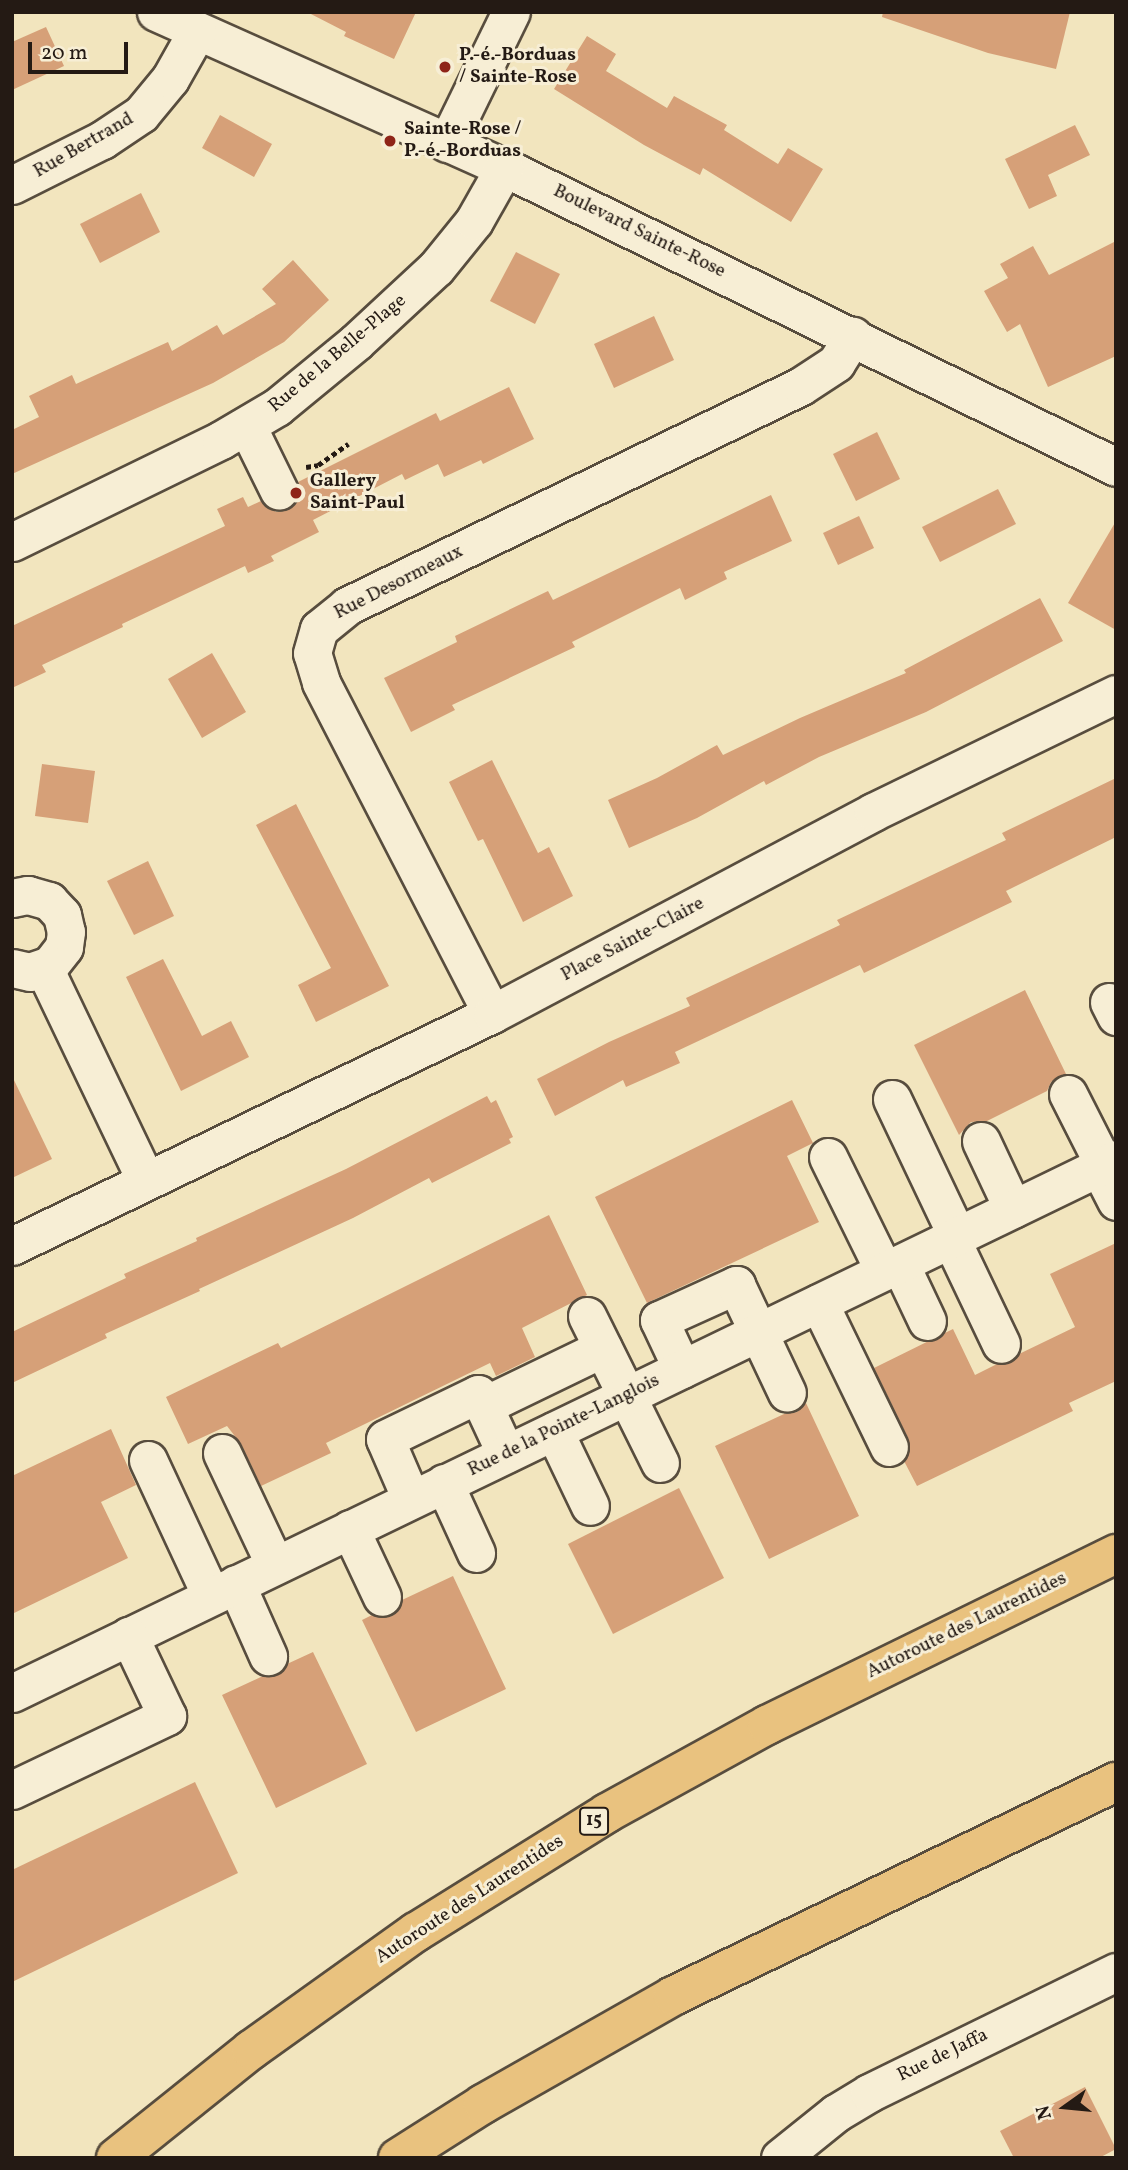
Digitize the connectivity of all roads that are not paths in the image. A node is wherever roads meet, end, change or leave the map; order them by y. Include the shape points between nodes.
1 (156, 12) edge
2 (511, 12) edge
3 (197, 31) junction
4 (447, 143) junction
5 (504, 168) junction
6 (12, 185) edge
7 (853, 336) junction
8 (247, 426) junction
9 (1116, 467) edge
10 (279, 491) dead end
11 (12, 541) edge
12 (1116, 694) edge
13 (12, 898) edge
14 (28, 968) edge
15 (492, 1014) junction
16 (1068, 1094) dead end
17 (892, 1099) dead end
18 (981, 1141) dead end
19 (828, 1157) dead end
20 (1106, 1164) edge
21 (146, 1181) junction
22 (1116, 1201) edge
23 (1013, 1209) junction
24 (954, 1238) junction
25 (12, 1246) edge
26 (892, 1268) junction
27 (819, 1303) junction
28 (587, 1315) dead end
29 (927, 1321) dead end
30 (758, 1332) junction
31 (1001, 1344) dead end
32 (603, 1348) junction
33 (682, 1369) junction
34 (787, 1393) dead end
35 (626, 1396) junction
36 (483, 1406) junction
37 (554, 1431) junction
38 (889, 1447) dead end
39 (222, 1453) dead end
40 (506, 1454) junction
41 (148, 1460) dead end
42 (660, 1463) dead end
43 (444, 1483) junction
44 (411, 1499) junction
45 (590, 1506) dead end
46 (350, 1529) junction
47 (476, 1553) dead end
48 (1116, 1554) edge
49 (275, 1565) junction
50 (224, 1590) junction
51 (382, 1597) dead end
52 (129, 1636) junction
53 (268, 1656) dead end
54 (13, 1689) edge
55 (1116, 1782) edge
56 (12, 1790) edge
57 (1116, 1972) edge
58 (116, 2158) edge
59 (398, 2158) edge
60 (780, 2158) edge

1 - 3 street, Boulevard Sainte-Rose
2 - 4 street
3 - 4 street, Boulevard Sainte-Rose
3 - 6 street, Rue Bertrand via 170,79 141,114 102,140
4 - 5 street, Boulevard Sainte-Rose
5 - 7 street, Boulevard Sainte-Rose
5 - 8 street, Rue de la Belle-Plage via 474,221 436,268 306,385
7 - 9 street, Boulevard Sainte-Rose
7 - 15 street, Rue Desormeaux via 836,363 801,386 347,606 319,629 312,653 321,682
8 - 10 street
8 - 11 street, Rue de la Belle-Plage
12 - 15 street, Place Sainte-Claire via 873,812
13 - 14 street via 43,898 62,915 66,932 56,960
14 - 21 street
15 - 21 street, Place Sainte-Claire
16 - 20 street
17 - 24 street
18 - 23 street
19 - 26 street
20 - 22 street
20 - 23 street, Rue de la Pointe-Langlois
21 - 25 street, Place Sainte-Claire
23 - 24 street, Rue de la Pointe-Langlois
24 - 26 street, Rue de la Pointe-Langlois
24 - 31 street
26 - 27 street, Rue de la Pointe-Langlois
26 - 29 street
27 - 30 street, Rue de la Pointe-Langlois
27 - 38 street
28 - 32 street
30 - 33 street, Rue de la Pointe-Langlois
30 - 33 street via 736,1285 659,1321
30 - 34 street
32 - 35 street
32 - 36 street
33 - 35 street, Rue de la Pointe-Langlois
35 - 37 street, Rue de la Pointe-Langlois
35 - 42 street
36 - 40 street
36 - 44 street via 478,1394 385,1439
37 - 40 street, Rue de la Pointe-Langlois
37 - 45 street
39 - 49 street
40 - 43 street, Rue de la Pointe-Langlois
41 - 50 street
43 - 44 street, Rue de la Pointe-Langlois
43 - 47 street
44 - 46 street, Rue de la Pointe-Langlois
46 - 49 street, Rue de la Pointe-Langlois
46 - 51 street
48 - 58 highway, Autoroute des Laurentides / 15 via 767,1725 607,1813 406,1939 251,2050
49 - 50 street, Rue de la Pointe-Langlois
50 - 52 street, Rue de la Pointe-Langlois
50 - 53 street
52 - 54 street, Rue de la Pointe-Langlois
52 - 56 street via 167,1716
55 - 59 highway via 673,1996
57 - 60 street, Rue de Jaffa via 869,2093

